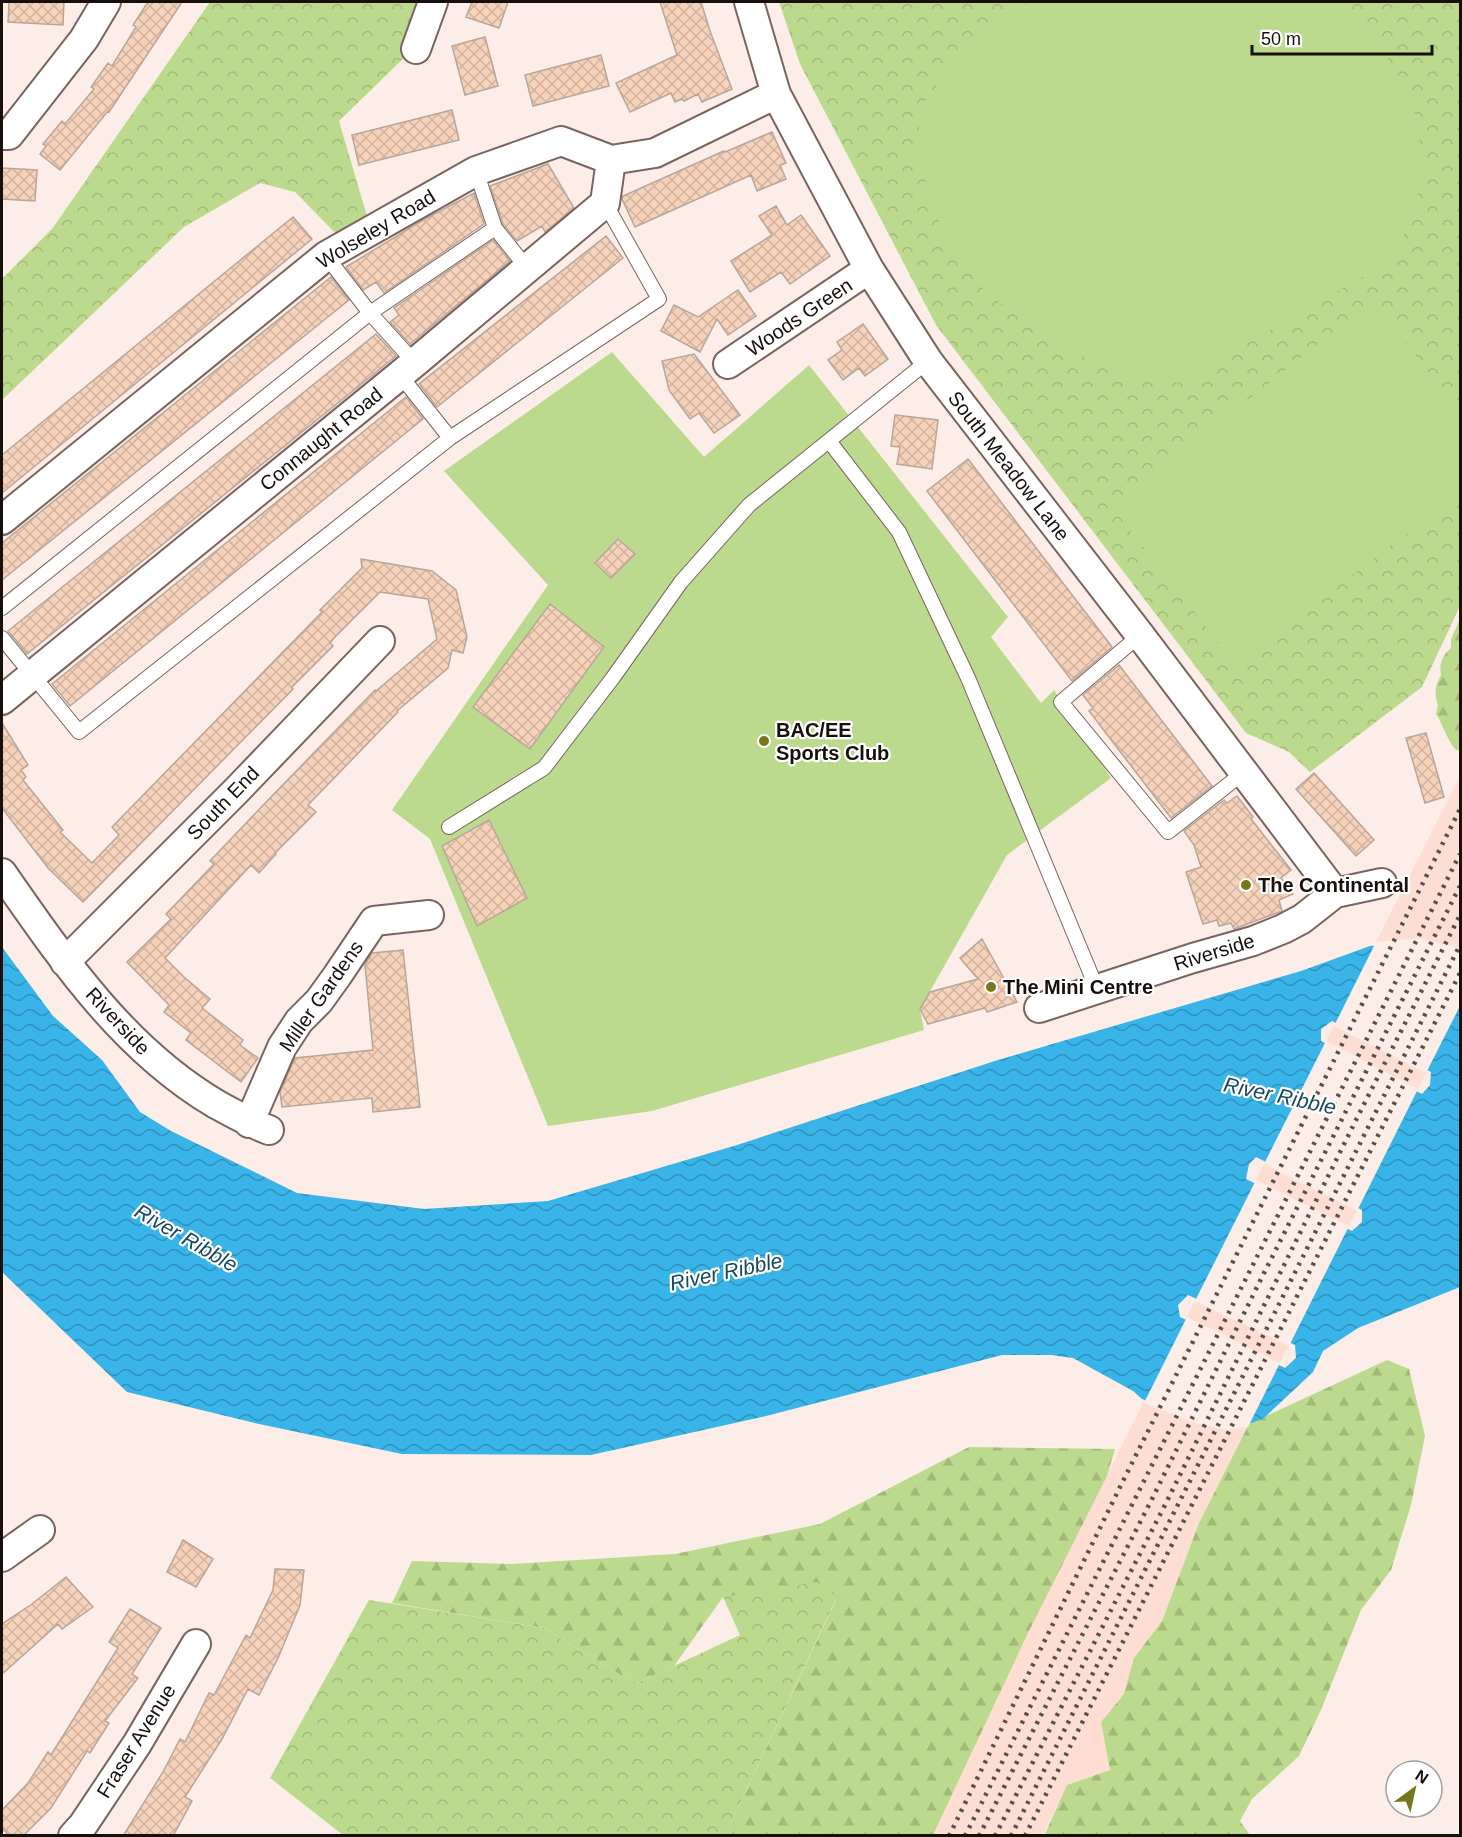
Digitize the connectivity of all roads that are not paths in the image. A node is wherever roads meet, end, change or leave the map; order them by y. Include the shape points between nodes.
1 (106, 2) edge
2 (433, 2) edge
3 (749, 2) edge
4 (416, 49) dead end
5 (776, 94) junction
6 (5, 135) edge
7 (611, 159) junction
8 (476, 171) junction
9 (605, 203) junction
10 (495, 228) junction
11 (326, 256) junction
12 (527, 268) junction
13 (869, 269) junction
14 (370, 313) junction
15 (928, 361) junction
16 (728, 364) dead end
17 (407, 368) junction
18 (450, 438) junction
19 (829, 441) junction
20 (2, 520) edge
21 (2, 608) edge
22 (1140, 635) junction
23 (2, 638) edge
24 (380, 640) dead end
25 (33, 676) junction
26 (2, 700) edge
27 (1244, 773) junction
28 (449, 826) dead end
29 (2, 873) edge
30 (1382, 883) dead end
31 (1335, 893) junction
32 (429, 915) dead end
33 (65, 962) junction
34 (1097, 989) junction
35 (1039, 1008) dead end
36 (259, 1126) joint
37 (40, 1530) dead end
38 (2, 1557) edge
39 (196, 1644) dead end
40 (73, 1836) edge

1 - 6 street via 84,39
2 - 4 street
3 - 5 street, South Meadow Lane
5 - 7 street, Wolseley Road via 655,153
5 - 13 street, South Meadow Lane
7 - 8 street, Wolseley Road via 561,141
7 - 9 street
8 - 10 lane
8 - 11 street, Wolseley Road
9 - 12 street, Connaught Road
9 - 18 lane via 659,299
10 - 12 lane
10 - 14 lane
11 - 14 lane
11 - 20 street, Wolseley Road
12 - 17 street, Connaught Road
13 - 15 street, South Meadow Lane
13 - 16 street, Woods Green
14 - 17 lane
14 - 21 lane
15 - 19 lane
15 - 22 street, South Meadow Lane
17 - 18 lane
17 - 25 street, Connaught Road
18 - 25 lane via 79,732
19 - 28 lane via 749,505 689,573 544,768
19 - 34 lane via 899,531 968,678
22 - 27 street, South Meadow Lane
22 - 27 lane via 1061,702 1168,832
23 - 25 lane
24 - 33 street, South End
25 - 26 street, Connaught Road
27 - 31 street, South Meadow Lane
29 - 33 street, Riverside
30 - 31 street, Riverside
31 - 34 street, Riverside via 1283,929
32 - 36 street, Miller Gardens via 374,921 282,1047
33 - 36 street, Riverside via 155,1061 188,1087
34 - 35 street, Riverside
37 - 38 street
39 - 40 street, Fraser Avenue via 136,1744

